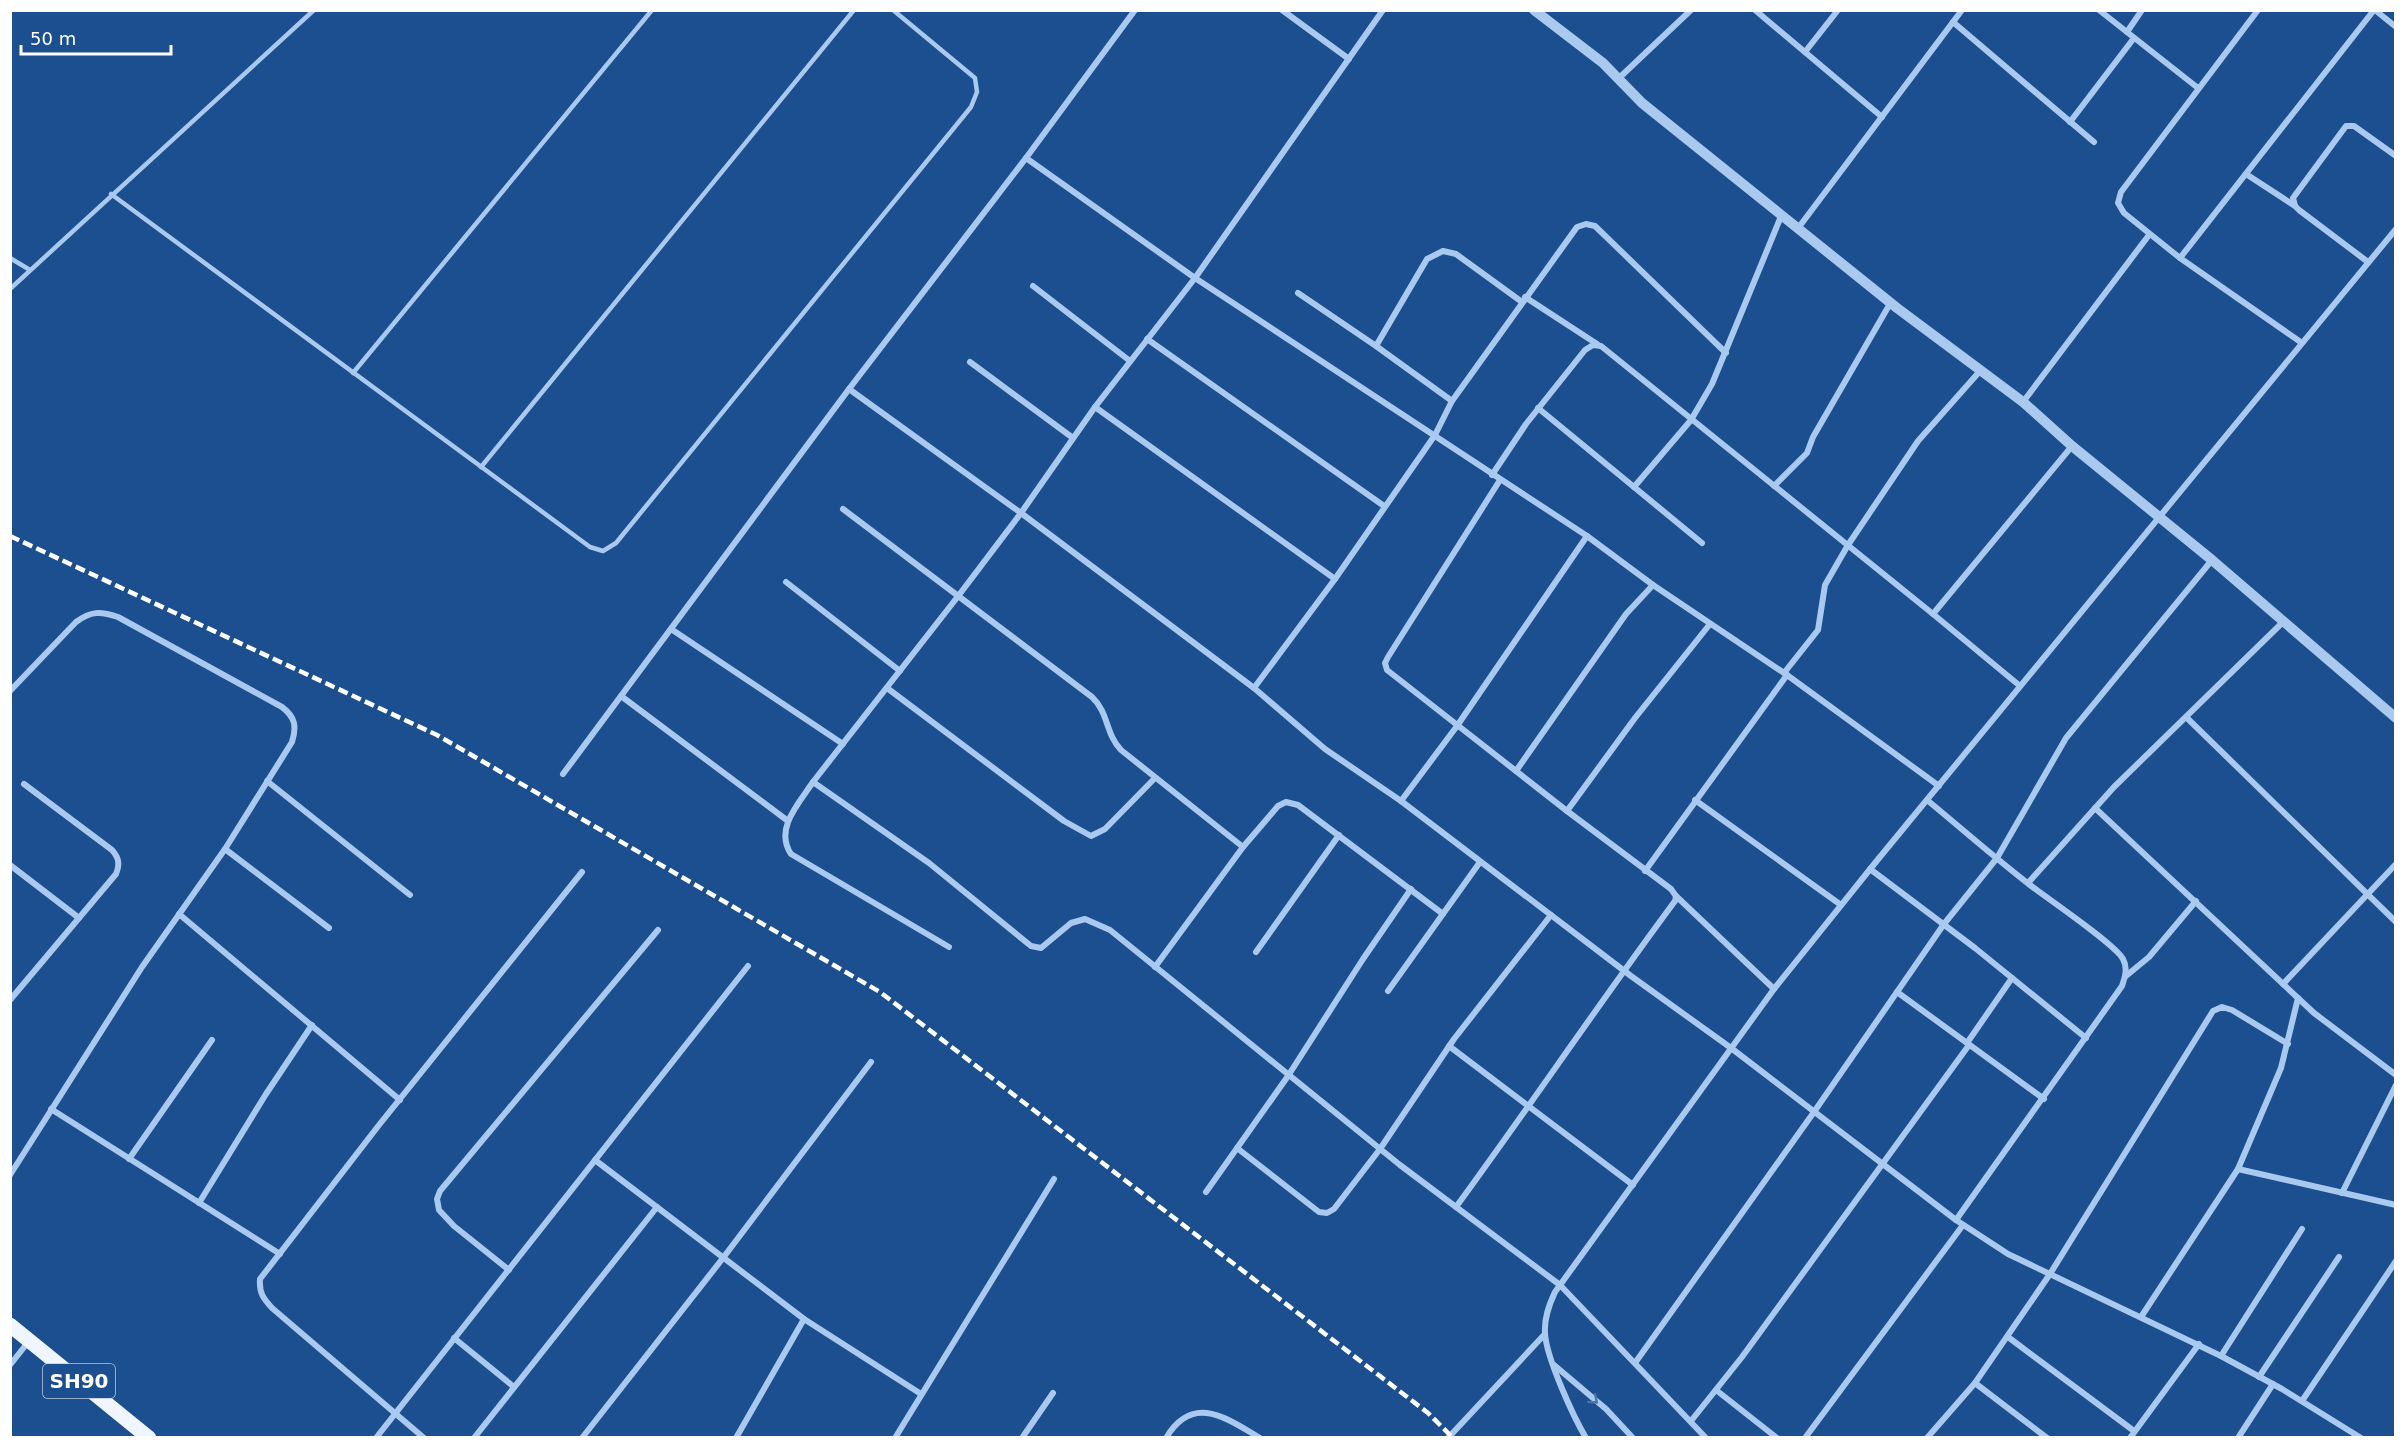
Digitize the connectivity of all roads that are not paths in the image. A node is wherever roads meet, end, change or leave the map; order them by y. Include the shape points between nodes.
1 (314, 10) edge
2 (652, 10) edge
3 (854, 10) edge
4 (893, 10) edge
5 (1135, 10) edge
6 (1282, 10) edge
7 (1383, 10) edge
8 (1534, 10) edge
9 (1691, 10) edge
10 (1755, 10) edge
11 (1838, 10) edge
12 (1962, 10) edge
13 (2099, 10) edge
14 (2142, 10) edge
15 (2258, 10) edge
16 (2375, 10) edge
17 (1953, 22) junction
18 (2396, 27) edge
19 (2127, 32) junction
20 (2134, 38) junction
21 (1805, 52) junction
22 (1349, 59) junction
23 (1618, 79) junction
24 (2198, 88) junction
25 (1882, 117) junction
26 (2070, 122) junction
27 (2094, 142) dead end
28 (2396, 156) edge
29 (1026, 158) junction
30 (2246, 174) junction
31 (111, 194) junction
32 (2295, 206) junction
33 (1782, 214) junction
34 (1799, 227) junction
35 (2396, 229) edge
36 (2149, 235) junction
37 (10, 258) edge
38 (2180, 258) junction
39 (2368, 262) junction
40 (30, 270) junction
41 (1195, 278) junction
42 (1034, 286) dead end
43 (10, 289) edge
44 (1298, 293) dead end
45 (1524, 300) junction
46 (1891, 302) junction
47 (1147, 339) junction
48 (2302, 343) junction
49 (1597, 345) junction
50 (1376, 346) junction
51 (1726, 353) junction
52 (1130, 361) junction
53 (970, 362) dead end
54 (1980, 371) junction
55 (353, 373) junction
56 (849, 389) junction
57 (1452, 401) junction
58 (2023, 402) junction
59 (1095, 407) junction
60 (1538, 408) junction
61 (1691, 420) junction
62 (1435, 435) junction
63 (1073, 438) junction
64 (2072, 446) junction
65 (481, 467) junction
66 (1492, 475) junction
67 (1500, 480) junction
68 (1774, 486) junction
69 (1634, 487) junction
70 (1384, 506) junction
71 (843, 509) dead end
72 (1021, 513) junction
73 (2157, 517) junction
74 (1587, 536) junction
75 (1702, 543) dead end
76 (1848, 545) junction
77 (2212, 560) junction
78 (1335, 579) junction
79 (786, 582) dead end
80 (1653, 585) junction
81 (959, 595) junction
82 (1934, 614) junction
83 (2283, 622) junction
84 (1710, 624) junction
85 (671, 629) junction
86 (900, 671) junction
87 (1786, 674) junction
88 (2020, 686) junction
89 (887, 688) junction
90 (1254, 688) junction
91 (10, 691) edge
92 (621, 696) junction
93 (2186, 717) junction
94 (2396, 718) edge
95 (1457, 726) junction
96 (843, 744) junction
97 (1516, 771) junction
98 (563, 774) dead end
99 (1155, 778) junction
100 (267, 781) junction
101 (813, 782) junction
102 (24, 784) dead end
103 (1939, 786) junction
104 (1695, 800) junction
105 (1927, 800) junction
106 (1401, 801) junction
107 (2095, 808) junction
108 (1567, 811) junction
109 (789, 821) junction
110 (1339, 835) junction
111 (1243, 847) junction
112 (225, 849) junction
113 (1997, 858) junction
114 (1480, 862) junction
115 (2396, 864) edge
116 (10, 865) edge
117 (1870, 868) junction
118 (1645, 871) junction
119 (582, 872) dead end
120 (2028, 883) junction
121 (1411, 889) junction
122 (2367, 894) junction
123 (410, 895) dead end
124 (1676, 896) junction
125 (2196, 902) junction
126 (1841, 905) junction
127 (179, 914) junction
128 (1443, 914) junction
129 (1551, 915) junction
130 (79, 918) junction
131 (2396, 922) edge
132 (1944, 924) junction
133 (329, 928) dead end
134 (658, 930) dead end
135 (949, 947) dead end
136 (1256, 952) dead end
137 (748, 966) dead end
138 (1155, 967) junction
139 (1623, 970) junction
140 (2126, 976) junction
141 (2012, 978) junction
142 (2283, 984) junction
143 (1774, 989) junction
144 (1388, 991) dead end
145 (1897, 992) junction
146 (2298, 998) junction
147 (10, 1000) edge
148 (312, 1025) junction
149 (2086, 1038) junction
150 (212, 1040) dead end
151 (1968, 1044) junction
152 (2288, 1044) junction
153 (1449, 1046) junction
154 (1731, 1048) junction
155 (871, 1062) dead end
156 (2396, 1075) edge
157 (1288, 1076) junction
158 (2396, 1085) edge
159 (2044, 1099) junction
160 (400, 1100) junction
161 (1529, 1107) junction
162 (51, 1109) junction
163 (1814, 1112) junction
164 (1237, 1148) junction
165 (1380, 1149) junction
166 (129, 1160) junction
167 (595, 1160) junction
168 (1882, 1164) junction
169 (2238, 1169) junction
170 (10, 1175) edge
171 (1054, 1179) dead end
172 (1633, 1185) junction
173 (1206, 1192) dead end
174 (2342, 1193) junction
175 (199, 1203) junction
176 (2396, 1205) edge
177 (657, 1207) junction
178 (1456, 1207) junction
179 (1956, 1220) junction
180 (1963, 1225) junction
181 (2302, 1229) dead end
182 (280, 1254) junction
183 (2339, 1257) dead end
184 (723, 1258) junction
185 (2396, 1261) edge
186 (509, 1270) junction
187 (2050, 1274) junction
188 (1560, 1285) junction
189 (2141, 1317) junction
190 (804, 1318) junction
191 (10, 1324) edge
192 (1545, 1335) junction
193 (2008, 1336) junction
194 (454, 1338) junction
195 (30, 1340) junction
196 (2199, 1344) junction
197 (2221, 1356) junction
198 (1635, 1363) junction
199 (1553, 1364) junction
200 (10, 1365) edge
201 (2259, 1377) junction
202 (1975, 1383) junction
203 (2273, 1384) junction
204 (514, 1387) junction
205 (1716, 1390) junction
206 (1053, 1393) dead end
207 (921, 1394) junction
208 (2302, 1401) junction
209 (395, 1413) junction
210 (1691, 1421) junction
211 (2134, 1431) junction
212 (149, 1437) edge
213 (376, 1437) edge
214 (424, 1437) edge
215 (474, 1437) edge
216 (582, 1437) edge
217 (736, 1437) edge
218 (895, 1437) edge
219 (1022, 1437) edge
220 (1166, 1437) edge
221 (1260, 1437) edge
222 (1448, 1437) edge
223 (1586, 1437) edge
224 (1633, 1437) edge
225 (1706, 1437) edge
226 (1777, 1437) edge
227 (1805, 1437) edge
228 (1927, 1437) edge
229 (2047, 1437) edge
230 (2130, 1437) edge
231 (2238, 1437) edge
232 (2361, 1437) edge

1 - 31 lane
2 - 55 lane
3 - 65 lane
4 - 65 lane via 975,78 977,92 970,107 616,543 603,551 590,547
5 - 29 street
6 - 22 street
7 - 22 street
8 - 23 street
9 - 23 street
10 - 21 street
11 - 21 street
12 - 17 street
13 - 19 street
14 - 19 street
15 - 24 street
16 - 18 street
16 - 30 street
17 - 25 street
17 - 26 street
19 - 20 street
20 - 24 street
20 - 26 street
21 - 25 street
22 - 41 street
23 - 33 street via 1642,103
24 - 36 street via 2118,198 2120,208
25 - 34 street
26 - 27 street
28 - 32 street via 2354,126 2346,126 2295,193
29 - 41 street
29 - 56 street
30 - 32 street
30 - 38 street
31 - 40 lane
31 - 55 lane
32 - 39 street
33 - 34 street
33 - 51 street
34 - 46 street
35 - 39 street
36 - 38 street
36 - 58 street
37 - 40 lane
38 - 48 street
39 - 48 street
40 - 43 lane
41 - 47 street
41 - 62 street
42 - 52 street
44 - 50 street
45 - 49 street
45 - 50 street via 1456,254 1437,252 1423,265
45 - 51 street via 1577,227 1591,224
45 - 57 street
46 - 54 street
46 - 68 street via 1807,453
47 - 52 street
47 - 70 street
48 - 73 street
49 - 60 street via 1585,350
49 - 61 street
50 - 57 street
51 - 61 street
52 - 59 street
53 - 63 street
54 - 58 street
54 - 76 street via 1918,441
55 - 65 lane
56 - 72 street
56 - 85 street
57 - 62 street
58 - 64 street
59 - 63 street
59 - 78 street
60 - 66 street
60 - 69 street
61 - 68 street
61 - 69 street
62 - 66 street
62 - 70 street
63 - 72 street
64 - 73 street
64 - 82 street
66 - 67 street
67 - 74 street
67 - 95 street via 1385,663 1387,670
68 - 76 street
69 - 75 street
70 - 78 street
71 - 81 street
72 - 81 street
72 - 90 street
73 - 77 street
73 - 88 street
74 - 80 street
74 - 95 street
76 - 82 street
76 - 87 street via 1825,585 1818,630
77 - 83 street
77 - 113 street via 2066,738
78 - 90 street
79 - 86 street
80 - 84 street
80 - 97 street via 1626,614
81 - 86 street
81 - 99 street via 1092,697 1102,708 1115,744
82 - 88 street
83 - 93 street
83 - 94 street
84 - 87 street
84 - 108 street
85 - 92 street
85 - 96 street
86 - 89 street
87 - 103 street
87 - 104 street
88 - 103 street
89 - 96 street
89 - 99 street via 1064,821 1091,836 1105,829
90 - 106 street via 1325,749
91 - 100 street via 87,614 118,616 290,713 296,727 292,742
92 - 98 street
92 - 109 street
93 - 107 street
93 - 122 street
95 - 97 street
95 - 106 street
96 - 101 street
97 - 108 street
99 - 111 street
100 - 112 street
100 - 123 street
101 - 109 street
101 - 138 street via 929,862 1030,946 1041,948 1071,923 1085,919 1110,930
102 - 130 street via 112,850 119,861 116,873
103 - 105 street
104 - 118 street
104 - 126 street
105 - 113 street
105 - 117 street
106 - 114 street
107 - 120 street
107 - 125 street
108 - 118 street
109 - 135 street via 784,844 791,854
110 - 111 street via 1298,805 1287,802 1278,806
110 - 121 street
110 - 136 street
111 - 138 street
112 - 127 street
112 - 133 street
113 - 120 street
113 - 132 street
114 - 128 street
114 - 129 street
115 - 122 street
116 - 130 street
117 - 126 street
117 - 132 street
118 - 124 street
119 - 160 street
120 - 140 street via 2118,953 2126,966
121 - 128 street
121 - 157 street
122 - 131 street
122 - 142 street
124 - 139 street
124 - 143 street
125 - 140 street via 2150,957
125 - 142 street
126 - 143 street
127 - 148 street
127 - 162 street
128 - 144 street
129 - 139 street
129 - 153 street
130 - 147 street
132 - 141 street
132 - 145 street
134 - 186 street via 440,1191 437,1199 444,1216
137 - 167 street
138 - 157 street
139 - 154 street
139 - 161 street
140 - 149 street
141 - 149 street
141 - 151 street
142 - 146 street
143 - 154 street
145 - 151 street
145 - 163 street
146 - 152 street
146 - 156 street
148 - 160 street
148 - 175 street
149 - 159 street
150 - 166 street
151 - 159 street
151 - 168 street
152 - 169 street
152 - 187 street via 2232,1010 2222,1007 2213,1011
153 - 161 street
153 - 165 street
154 - 163 street
154 - 172 street
155 - 184 street
157 - 164 street
157 - 165 street
158 - 174 street
159 - 179 street
160 - 182 street
161 - 172 street
161 - 178 street
162 - 166 street
162 - 170 street
163 - 168 street
163 - 198 street
164 - 165 street via 1319,1212 1327,1213
164 - 173 street
165 - 178 street
166 - 175 street
167 - 177 street
167 - 186 street
168 - 179 street
168 - 205 street
169 - 174 street
169 - 189 street
171 - 207 street
172 - 188 street
174 - 176 street
175 - 182 street
177 - 184 street
177 - 204 street
178 - 188 street
179 - 180 street
180 - 187 street via 2008,1254
180 - 227 street
181 - 197 street
182 - 209 street via 260,1279 263,1298
183 - 201 street
184 - 190 street
184 - 216 street
185 - 208 street
186 - 194 street
187 - 189 street
187 - 193 street
188 - 192 street via 1548,1309
188 - 198 street
189 - 196 street
190 - 207 street
190 - 217 street
191 - 195 main road, SH90
192 - 199 street
192 - 222 street
193 - 202 street
193 - 211 street
194 - 204 street
194 - 209 street
195 - 200 street
195 - 212 main road, SH90
196 - 197 street
196 - 211 street
197 - 201 street
198 - 210 street
199 - 223 street via 1574,1418
199 -> 224 street
201 - 203 street
202 - 228 street
202 - 229 street
203 - 208 street
203 - 231 street
204 - 215 street
205 - 210 street
205 - 226 street
206 - 219 street
207 - 218 street
208 - 232 street
209 - 213 street
209 - 214 street
210 - 225 street
211 - 230 street
220 - 221 street via 1184,1417 1198,1412 1227,1418

